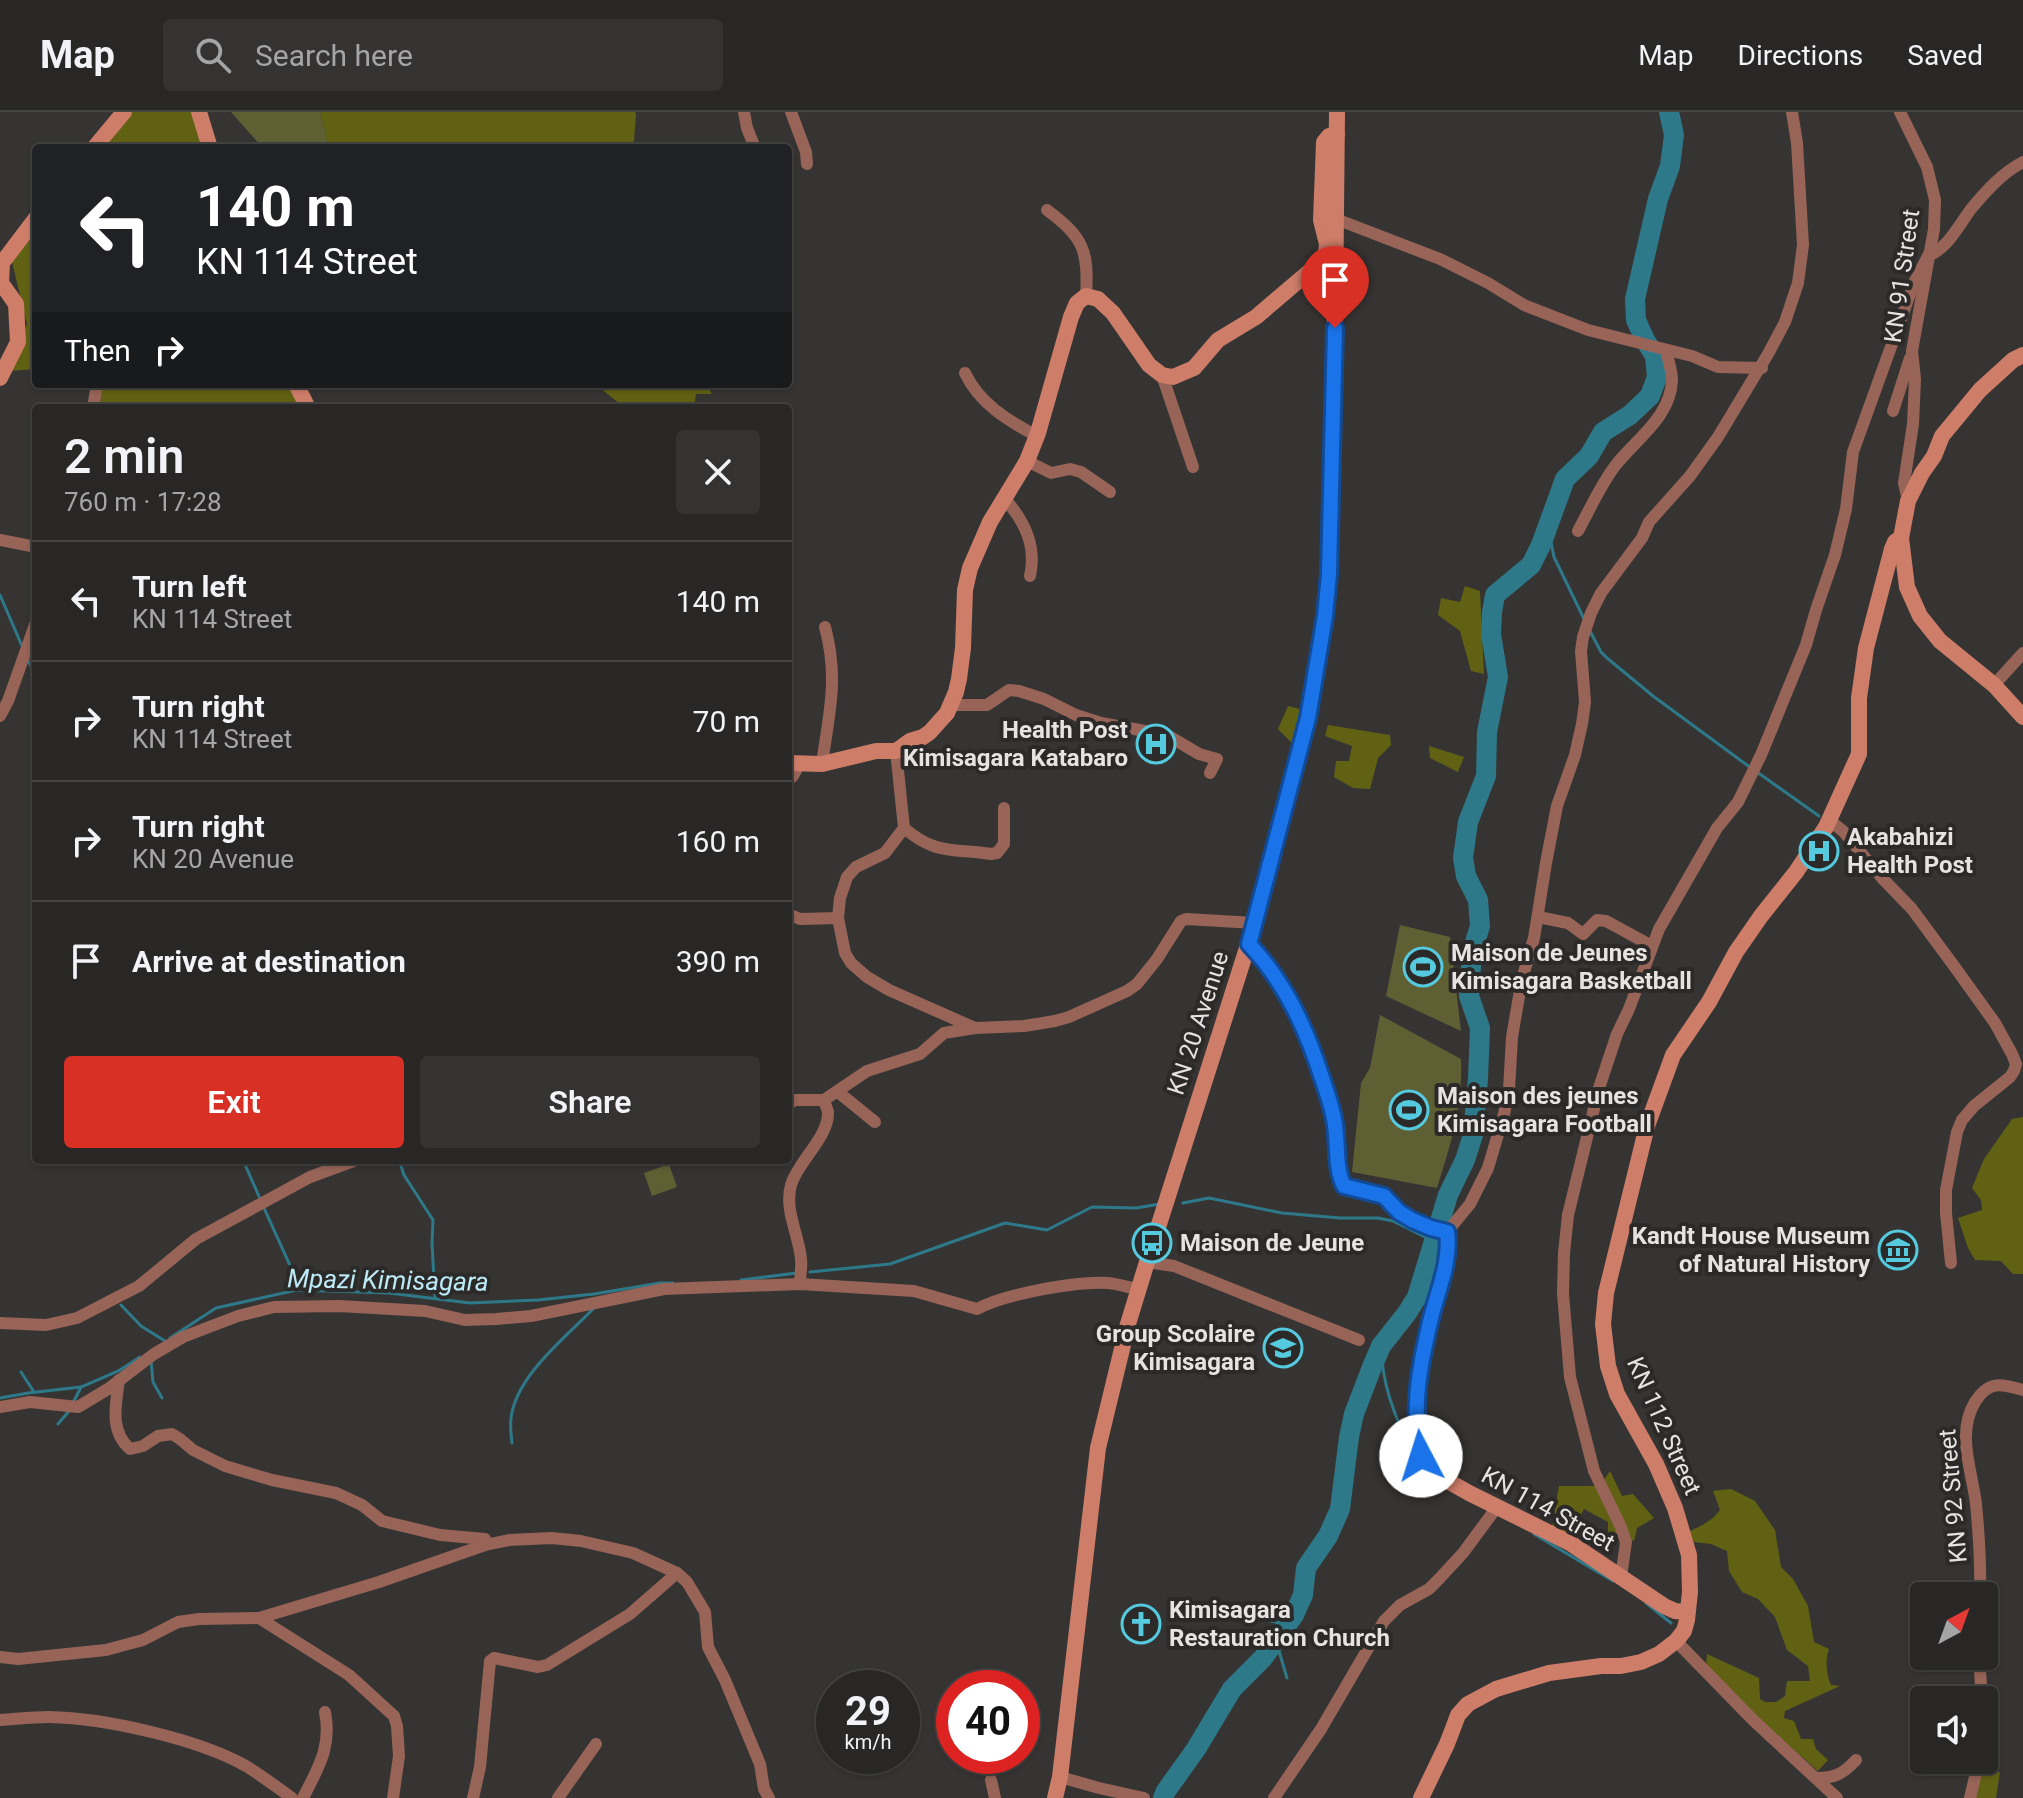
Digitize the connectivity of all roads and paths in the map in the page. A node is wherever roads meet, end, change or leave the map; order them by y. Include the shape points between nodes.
1 (124, 112) edge
2 (199, 112) edge
3 (744, 112) edge
4 (791, 112) edge
5 (1337, 112) edge
6 (1792, 112) edge
7 (1900, 112) edge
8 (1337, 134) junction
9 (97, 144) edge
10 (209, 144) edge
11 (753, 144) edge
12 (2023, 162) edge
13 (807, 164) dead end
14 (1047, 210) dead end
15 (1336, 219) junction
16 (32, 223) edge
17 (1928, 256) junction
18 (1086, 296) junction
19 (1666, 350) junction
20 (1912, 351) junction
21 (2023, 355) edge
22 (1762, 368) junction
23 (965, 373) dead end
24 (1162, 375) junction
25 (0, 378) edge
26 (1893, 411) dead end
27 (1037, 436) junction
28 (1027, 461) junction
29 (1193, 467) dead end
30 (1110, 492) dead end
31 (1004, 498) junction
32 (1908, 501) junction
33 (1578, 531) dead end
34 (1901, 538) junction
35 (0, 540) edge
36 (32, 546) edge
37 (1030, 576) dead end
38 (825, 627) dead end
39 (32, 633) edge
40 (2023, 653) edge
41 (1994, 685) junction
42 (950, 705) junction
43 (0, 716) edge
44 (2023, 717) edge
45 (896, 751) junction
46 (793, 764) edge
47 (822, 764) junction
48 (1210, 773) dead end
49 (1004, 808) dead end
50 (1829, 820) junction
51 (904, 828) junction
52 (792, 916) edge
53 (1538, 917) junction
54 (838, 918) junction
55 (1255, 923) junction
56 (1249, 944) junction
57 (1652, 946) junction
58 (975, 1028) junction
59 (838, 1092) junction
60 (824, 1100) junction
61 (792, 1102) edge
62 (875, 1122) dead end
63 (345, 1164) edge
64 (1439, 1230) junction
65 (1147, 1262) junction
66 (1951, 1263) dead end
67 (800, 1284) junction
68 (1139, 1290) junction
69 (0, 1323) edge
70 (1359, 1340) dead end
71 (119, 1380) junction
72 (2023, 1390) edge
73 (0, 1407) edge
74 (1497, 1507) junction
75 (485, 1545) junction
76 (677, 1573) junction
77 (1621, 1577) junction
78 (1980, 1582) edge
79 (1687, 1612) junction
80 (259, 1618) junction
81 (1676, 1641) junction
82 (0, 1657) edge
83 (325, 1712) dead end
84 (0, 1720) edge
85 (596, 1744) dead end
86 (1856, 1760) dead end
87 (1976, 1774) edge
88 (1060, 1777) junction
89 (1816, 1778) junction
90 (991, 1780) dead end
91 (292, 1798) edge
92 (303, 1798) edge
93 (393, 1798) edge
94 (473, 1798) edge
95 (558, 1798) edge
96 (769, 1798) edge
97 (995, 1798) edge
98 (1054, 1798) edge
99 (1144, 1798) edge
100 (1274, 1798) edge
101 (1421, 1798) edge
102 (1837, 1798) edge
103 (1970, 1798) edge

1 - 9 street
2 - 10 street
3 - 11 street
4 - 13 street
5 - 8 street, KN 20 Avenue
6 - 22 street via 1803,245 1794,296
7 - 17 street, KN 91 Street via 1927,167 1935,200
8 - 15 street, KN 20 Avenue
8 - 24 street via 1324,142 1321,220 1326,253 1256,317 1218,340 1194,368 1173,377
12 - 17 street via 2000,177 1942,247
14 - 18 street via 1083,248
15 - 19 street via 1440,259 1524,305 1588,330
15 - 55 street, KN 20 Avenue via 1325,616 1308,718
16 - 25 street via 2,263 1,283 16,304 18,342
17 - 20 street, KN 91 Street
17 - 57 street via 1853,452 1835,555 1793,680 1738,802 1686,879
18 - 24 street via 1113,313
18 - 27 street via 1071,317
19 - 22 street via 1718,367
19 - 33 street via 1672,380 1667,404 1616,466
20 - 26 street
20 - 32 street, KN 91 Street via 1913,424 1904,483
21 - 32 street via 1980,390 1942,436
22 - 53 street via 1690,476 1649,522 1591,613 1581,651 1582,724 1557,806
23 - 27 street via 997,412
24 - 29 street
27 - 28 street
28 - 30 street via 1051,473 1081,472
28 - 31 street
31 - 37 street via 1029,537
31 - 42 street via 970,568 959,679
32 - 34 street
34 - 41 street via 1907,587 1920,616 1940,641
34 - 50 street, KN 112 Street via 1892,549 1866,648 1859,754
35 - 36 street
38 - 47 street via 833,678
39 - 43 street
40 - 41 street
41 - 44 street
42 - 45 street via 930,732
42 - 48 street via 987,705 1009,690 1019,691 1101,723 1167,735 1217,759
45 - 47 street
45 - 51 street
46 - 47 street
49 - 51 street via 1004,844 997,853 939,849
50 - 66 street via 1912,909 1987,1012 2016,1064 2010,1077 1974,1106 1957,1132 1946,1190
50 - 79 street, KN 112 Street via 1736,952 1673,1055 1647,1126 1605,1296 1608,1366 1617,1394 1656,1464 1689,1555
51 - 54 street via 885,853 851,872
52 - 54 street
53 - 57 street via 1568,923 1583,934 1597,920 1606,921
53 - 64 street via 1517,1007 1509,1090 1488,1168 1470,1204
54 - 58 street via 845,953 867,977
55 - 56 street, KN 20 Avenue
55 - 58 street via 1186,919 1127,991 1055,1021
56 - 64 street via 1267,963 1307,1035 1329,1099 1344,1186 1384,1196 1399,1212
56 - 65 street, KN 20 Avenue
57 - 77 street via 1599,1088 1564,1253 1563,1318 1570,1377 1594,1471 1626,1542
58 - 59 street via 944,1033 920,1054 867,1071
59 - 60 street
59 - 62 street
60 - 61 street
60 - 67 street via 828,1112 822,1133 790,1188
63 - 69 street via 310,1177 196,1239 139,1286 77,1318 46,1325
64 - 74 street, KN 114 Street via 1449,1243 1418,1392 1421,1456 1432,1472
65 - 68 street, KN 20 Avenue
65 - 70 street via 1174,1266
67 - 68 street via 914,1291 977,1309 1014,1295 1085,1284
67 - 71 street via 664,1289 496,1319 339,1306 274,1307 183,1337
68 - 88 street, KN 20 Avenue via 1098,1448
71 - 73 street via 78,1407 30,1402
71 - 75 street via 116,1427 130,1449 172,1434 225,1466 336,1493 393,1525 485,1539
72 - 78 street, KN 92 Street via 1992,1385 1969,1414 1965,1438
74 - 77 street, KN 114 Street via 1570,1543
74 - 100 street via 1438,1580 1384,1621
75 - 76 street via 552,1538 581,1541 633,1553
75 - 80 street
76 - 94 street via 630,1614 547,1665 490,1661
76 - 96 street via 705,1612 708,1647 760,1764
77 - 79 street, KN 114 Street via 1664,1606
79 - 81 street, KN 112 Street
80 - 82 street via 178,1622 143,1640 106,1650
80 - 93 street via 349,1675 394,1716 399,1756
81 - 89 street
81 - 101 street via 1641,1662 1549,1673 1496,1689 1468,1704 1458,1715
83 - 92 street via 326,1747
84 - 91 street via 49,1717 156,1734 246,1766
85 - 95 street
86 - 89 street via 1834,1778
87 - 103 street
88 - 98 street, KN 20 Avenue
88 - 99 street
89 - 102 street
90 - 97 street

